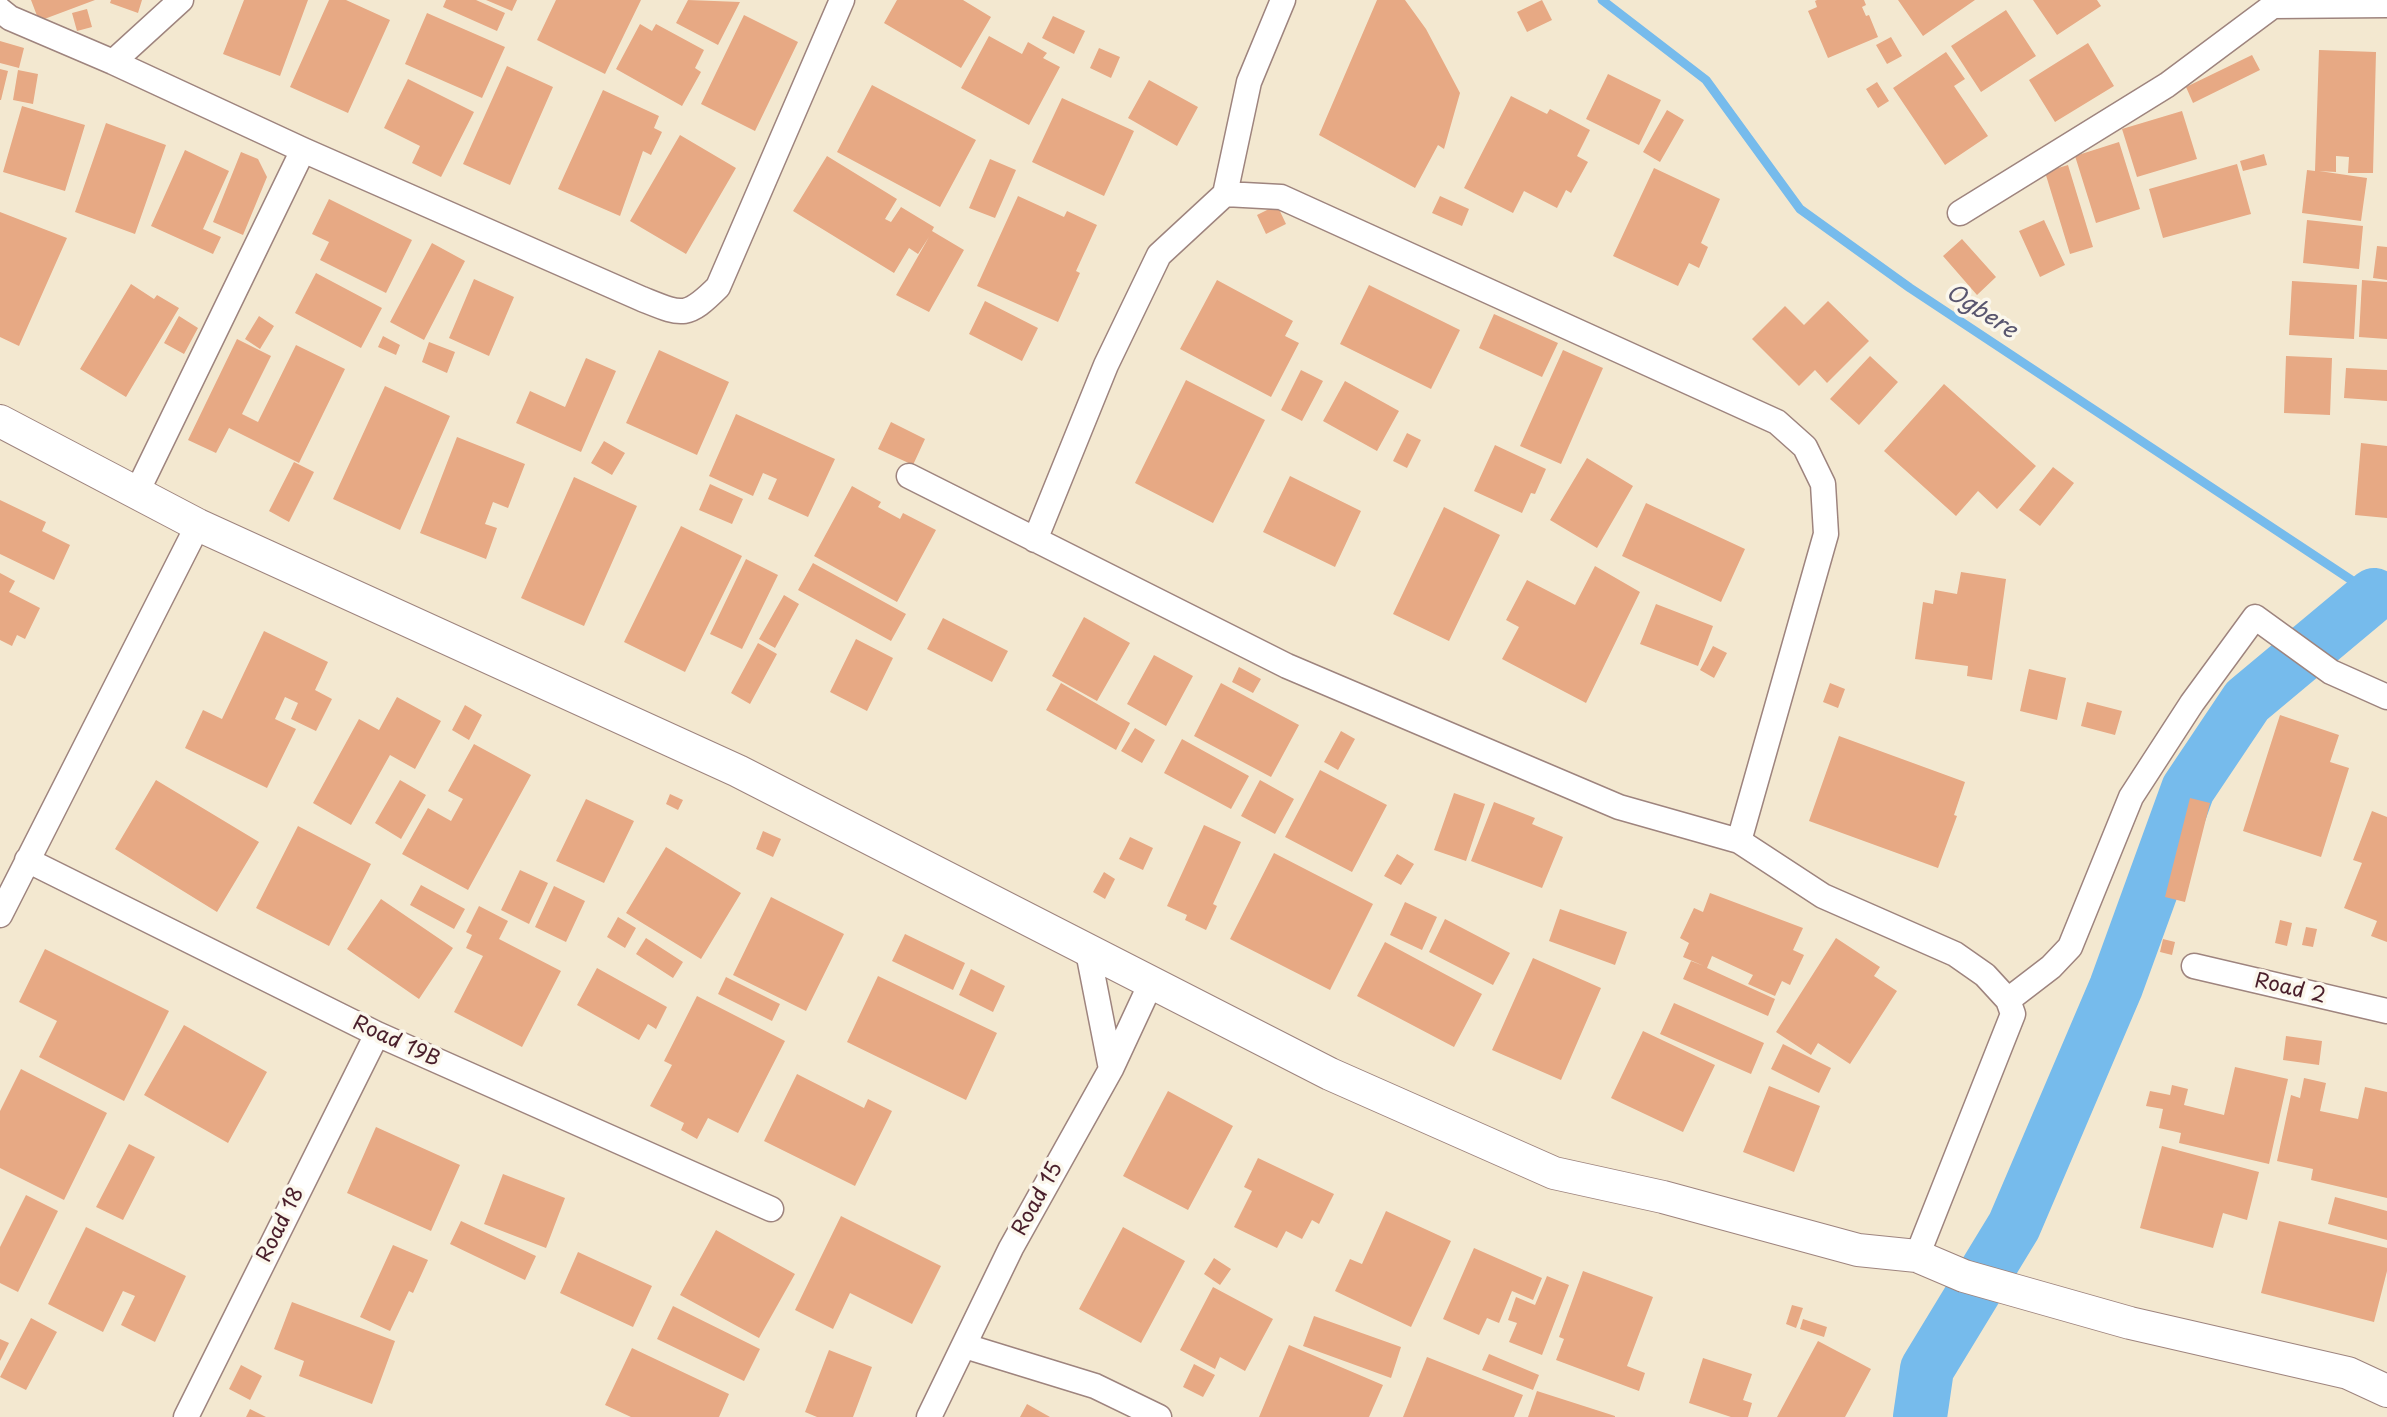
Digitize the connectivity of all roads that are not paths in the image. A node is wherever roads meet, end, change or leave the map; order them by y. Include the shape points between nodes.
1 (181, 0) edge
2 (842, 0) edge
3 (1283, 0) edge
4 (2279, 3) edge
5 (2387, 5) edge
6 (0, 10) edge
7 (113, 62) junction
8 (303, 150) junction
9 (1225, 194) junction
10 (1960, 213) dead end
11 (0, 421) edge
12 (909, 476) dead end
13 (135, 494) junction
14 (198, 525) junction
15 (1035, 540) junction
16 (2387, 697) edge
17 (1739, 841) junction
18 (27, 860) junction
19 (0, 915) edge
20 (1088, 952) junction
21 (2194, 966) dead end
22 (1151, 983) junction
23 (2008, 1000) junction
24 (2387, 1012) edge
25 (377, 1034) junction
26 (1111, 1069) junction
27 (771, 1209) dead end
28 (1930, 1262) junction
29 (965, 1346) junction
30 (2387, 1391) edge
31 (186, 1417) edge
32 (929, 1417) edge
33 (1159, 1417) edge

1 - 7 street
2 - 8 street via 719,287 699,306 678,313
3 - 9 street via 1249,82
4 - 5 street
4 - 10 street via 2167,85
6 - 7 street
7 - 8 street
8 - 13 street
9 - 15 street via 1159,255 1106,365
9 - 17 street via 1281,197 1777,422 1805,447 1823,484 1826,534
11 - 13 street
12 - 15 street
13 - 14 street
14 - 18 street
14 - 20 street via 738,771
15 - 17 street via 1300,671 1619,807
16 - 23 street via 2331,672 2255,617 2131,797 2070,947
17 - 23 street via 1823,895 1955,954 1985,975
18 - 19 street
18 - 25 street, Road 19B
20 - 22 street
20 - 26 street
21 - 24 street, Road 2
22 - 26 street, Road 15
22 - 28 street via 1330,1074 1554,1173 1663,1197 1858,1251
23 - 28 street via 2013,1014
25 - 27 street, Road 19B
25 - 31 street, Road 18
26 - 29 street, Road 15 via 1011,1248
28 - 30 street via 1964,1276 2130,1322 2348,1373
29 - 32 street, Road 15
29 - 33 street via 1095,1386

